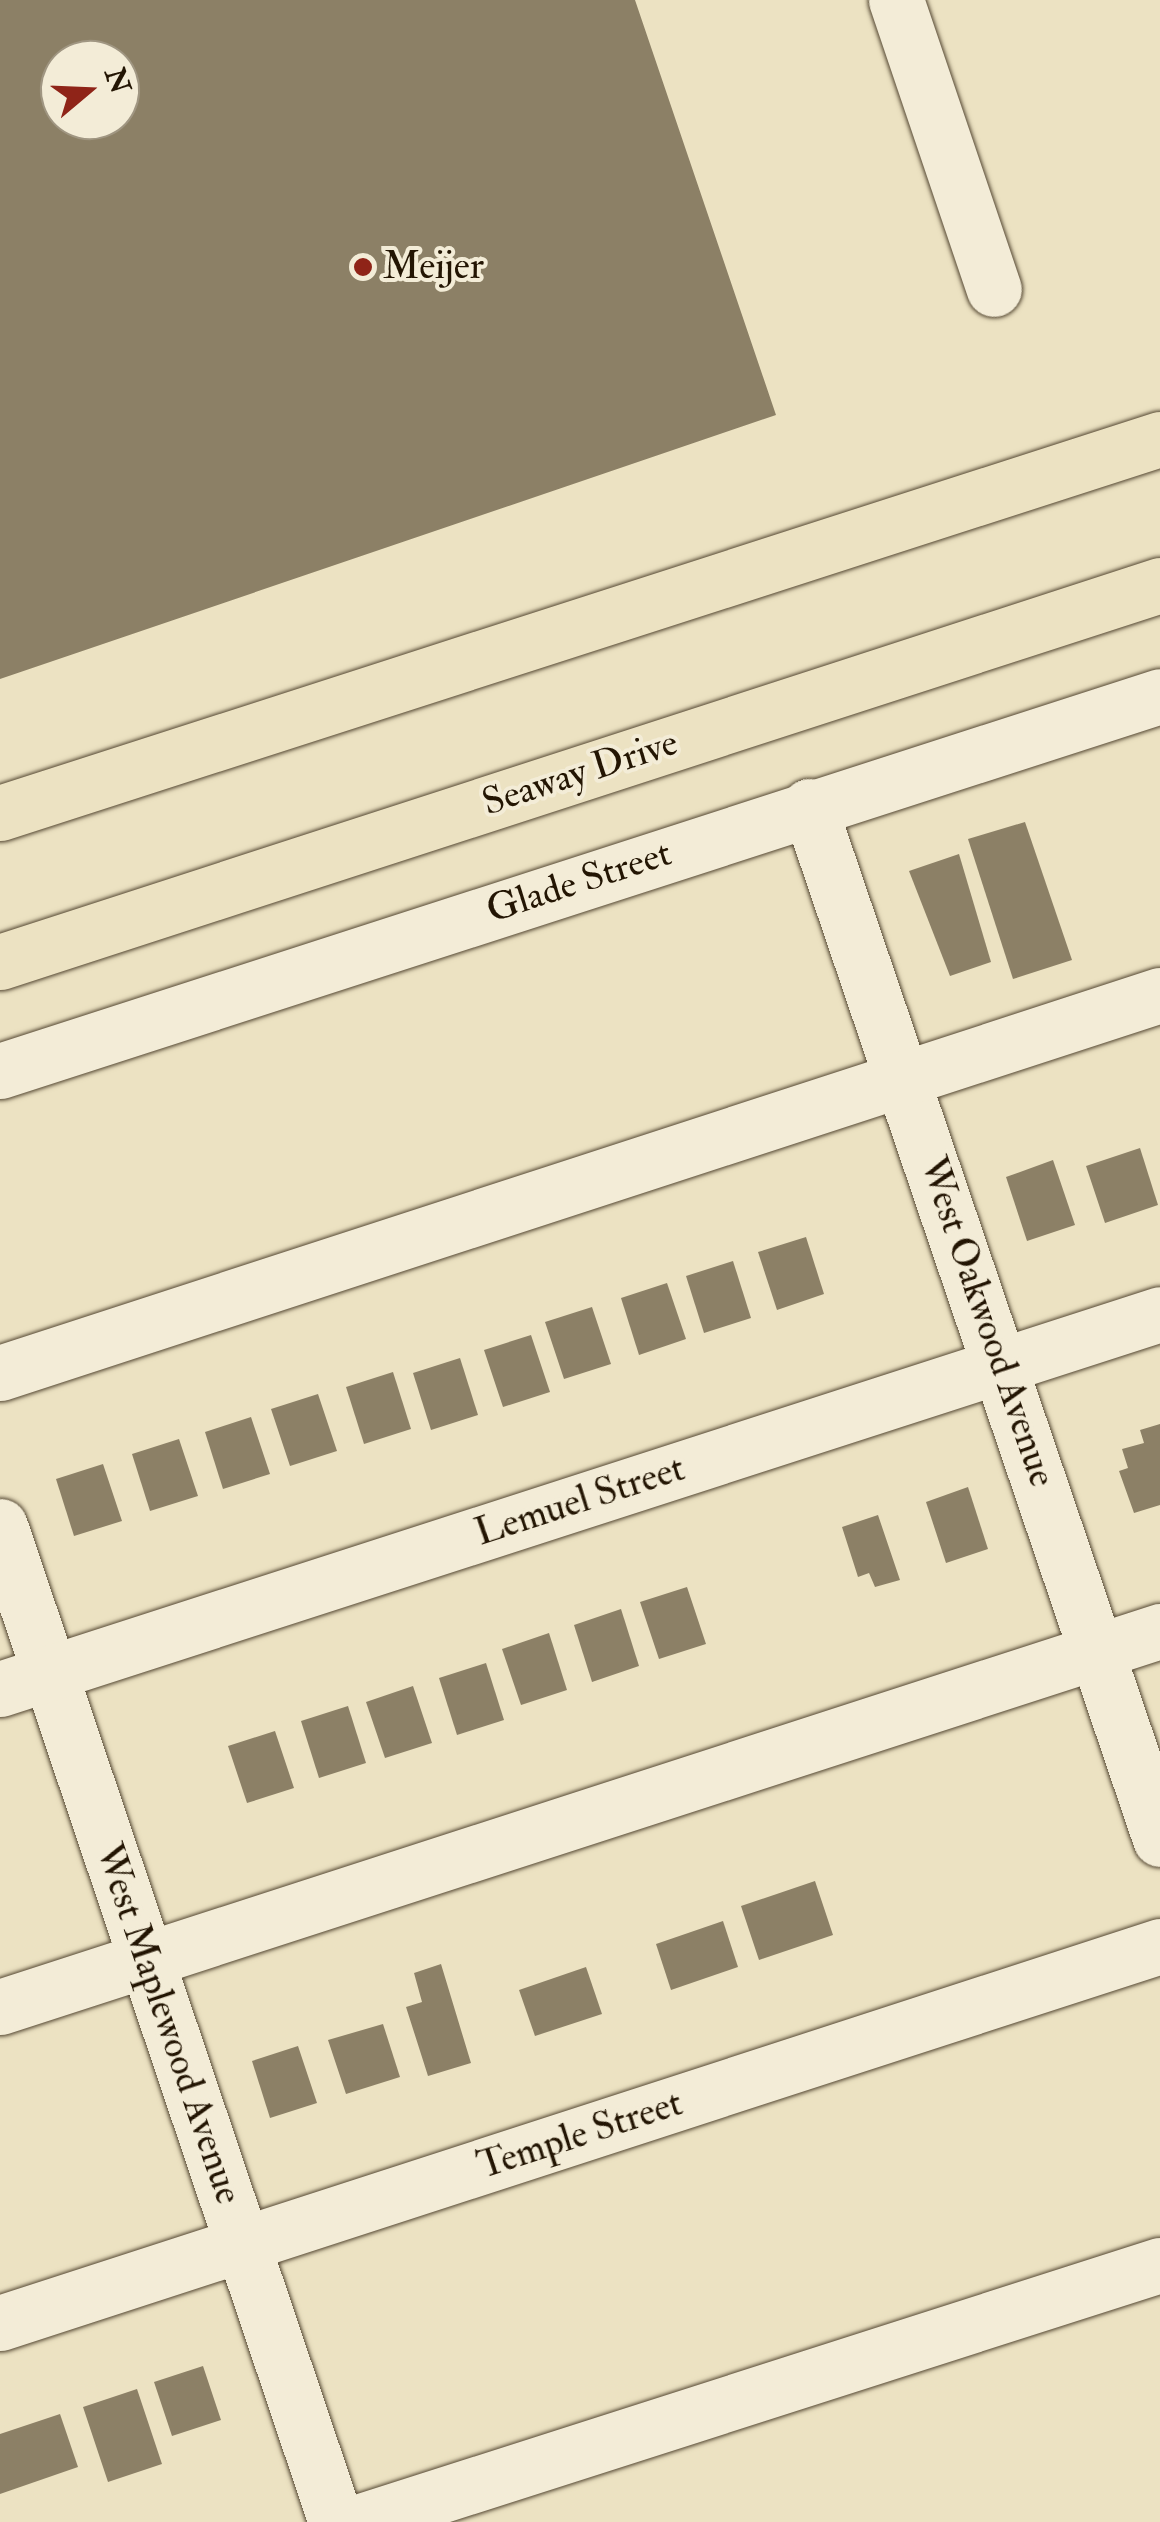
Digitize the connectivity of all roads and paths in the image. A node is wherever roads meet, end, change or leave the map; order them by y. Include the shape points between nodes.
1 (896, 0) edge
2 (994, 289) dead end
3 (1160, 439) edge
4 (1160, 586) edge
5 (1160, 696) edge
6 (809, 806) junction
7 (0, 813) edge
8 (0, 962) edge
9 (1160, 995) edge
10 (0, 1071) edge
11 (903, 1075) junction
12 (1160, 1314) edge
13 (1002, 1365) junction
14 (0, 1372) edge
15 (0, 1526) edge
16 (1160, 1631) edge
17 (1097, 1652) junction
18 (25, 1681) edge
19 (1160, 1839) edge
20 (1160, 1946) edge
21 (146, 1960) junction
22 (0, 2007) edge
23 (242, 2246) junction
24 (1160, 2265) edge
25 (0, 2323) edge
26 (336, 2522) edge
27 (358, 2522) edge

1 - 2 street
3 - 7 highway
4 - 8 highway, Seaway Drive
5 - 6 street, Glade Street
6 - 10 street, Glade Street
6 - 11 street, West Oakwood Avenue
9 - 11 street
11 - 13 street, West Oakwood Avenue
11 - 14 street
12 - 13 street, Lemuel Street
13 - 17 street, West Oakwood Avenue
13 - 18 street, Lemuel Street
15 - 18 street, West Maplewood Avenue
16 - 17 street
17 - 19 street, West Oakwood Avenue
17 - 21 street
18 - 21 street, West Maplewood Avenue
20 - 23 street, Temple Street
21 - 22 street
21 - 23 street, West Maplewood Avenue
23 - 25 street, Temple Street
23 - 26 street, West Maplewood Avenue
24 - 27 street

